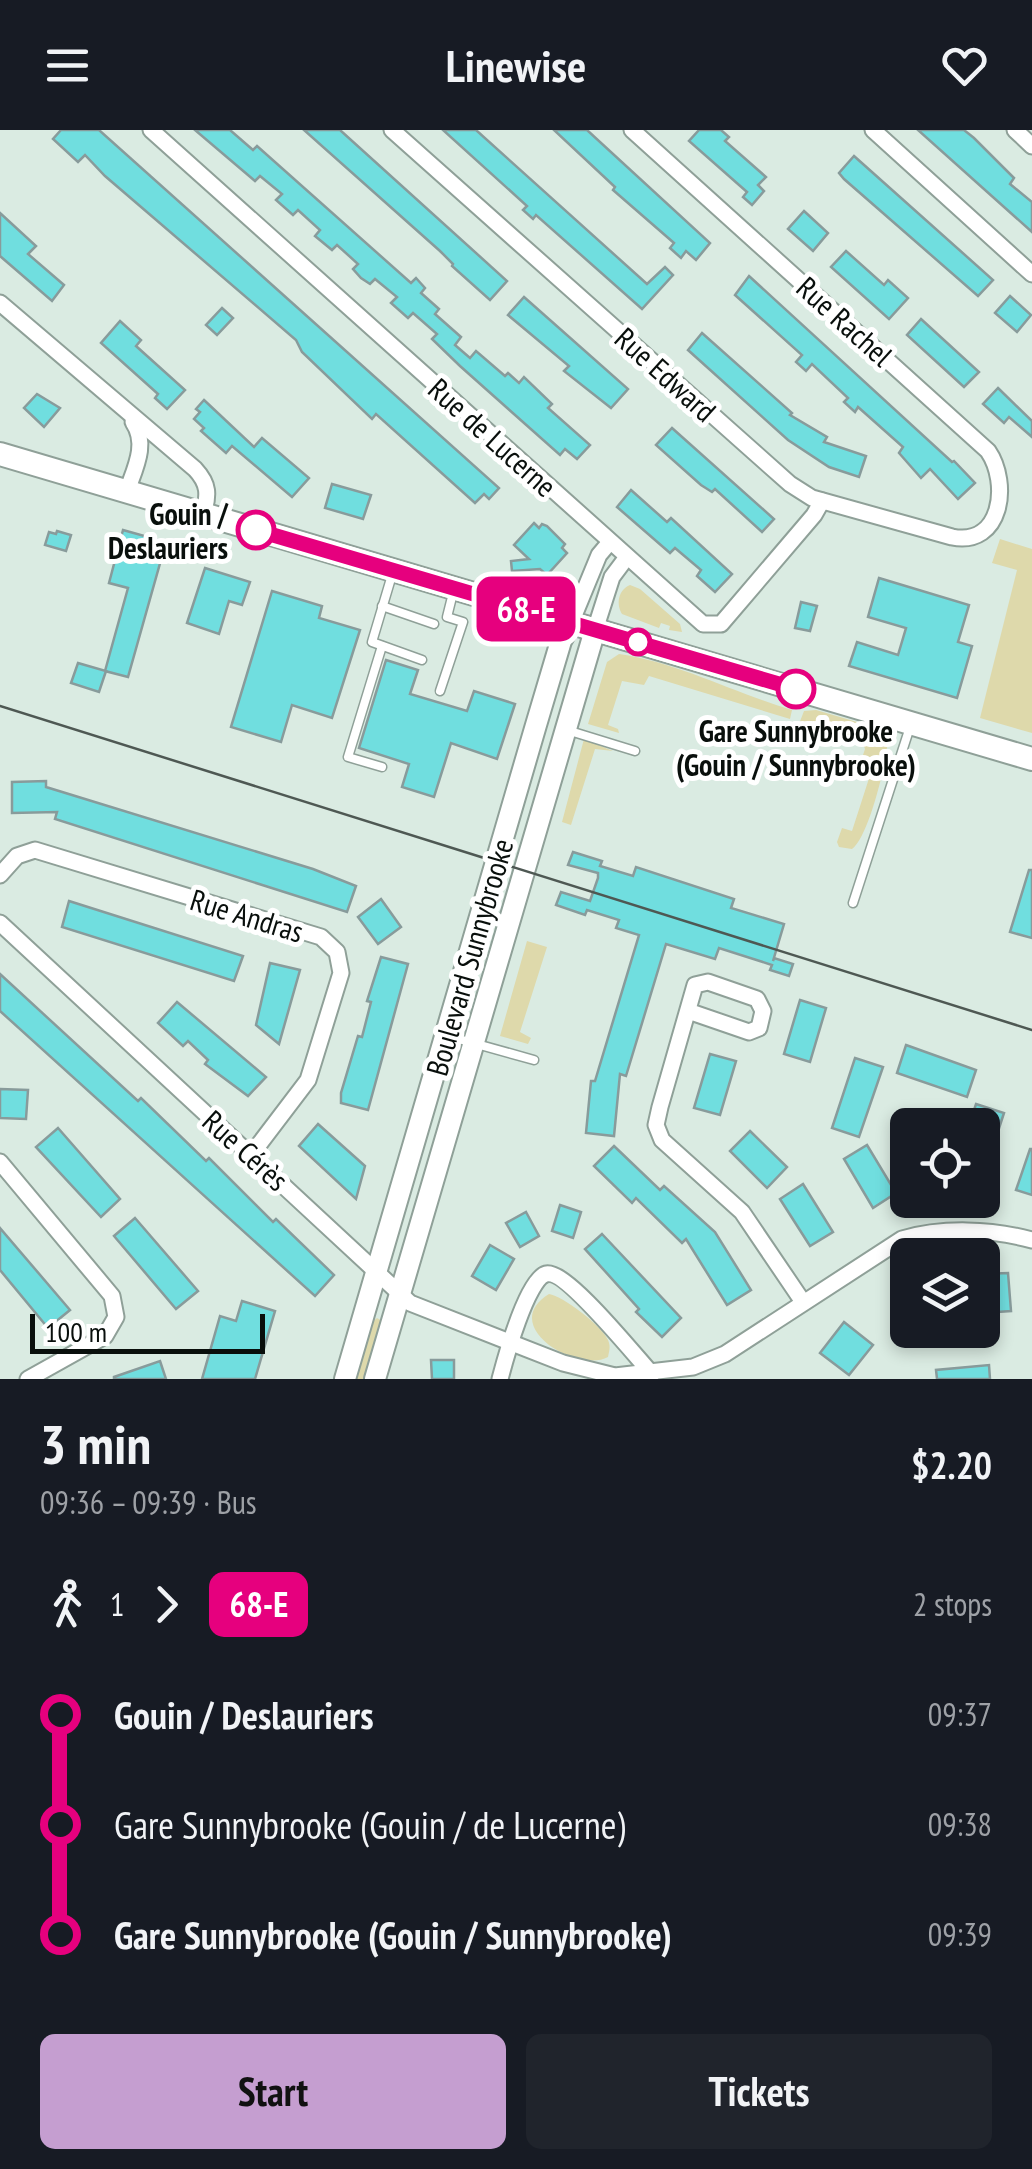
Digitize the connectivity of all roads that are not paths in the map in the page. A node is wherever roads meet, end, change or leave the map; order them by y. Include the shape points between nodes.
1 (151, 130) edge
2 (392, 130) edge
3 (632, 130) edge
4 (872, 130) edge
5 (1014, 130) edge
6 (1032, 146) edge
7 (1032, 274) edge
8 (0, 303) edge
9 (120, 408) junction
10 (0, 454) edge
11 (127, 491) junction
12 (822, 500) junction
13 (203, 514) junction
14 (980, 536) joint
15 (610, 542) junction
16 (627, 557) junction
17 (393, 570) junction
18 (454, 588) junction
19 (382, 606) junction
20 (571, 622) junction
21 (434, 624) dead end
22 (595, 630) junction
23 (382, 646) junction
24 (422, 660) dead end
25 (440, 691) dead end
26 (911, 723) junction
27 (565, 731) junction
28 (634, 751) dead end
29 (1032, 759) edge
30 (382, 766) dead end
31 (0, 875) edge
32 (853, 903) dead end
33 (0, 923) edge
34 (688, 1011) junction
35 (448, 1036) junction
36 (473, 1042) junction
37 (534, 1060) dead end
38 (251, 1155) junction
39 (0, 1162) edge
40 (1032, 1240) edge
41 (378, 1272) junction
42 (400, 1294) junction
43 (803, 1302) junction
44 (512, 1341) junction
45 (561, 1371) edge
46 (652, 1377) edge
47 (28, 1379) edge
48 (346, 1379) edge
49 (375, 1379) edge
50 (500, 1379) edge

1 - 15 street, Rue de Lucerne
2 - 12 street, Rue Edward via 779,475
3 - 14 street, Rue Rachel via 988,451 999,468 1000,489
4 - 7 street
5 - 6 street
8 - 9 street
9 - 11 street via 141,439
9 - 13 street via 205,480
10 - 11 main road
11 - 13 main road
12 - 14 street, Rue Edward via 962,539
12 - 16 street, Rue de Lucerne via 717,626 696,619
13 - 17 main road
15 - 16 street, Rue de Lucerne
15 - 20 street, Boulevard Sunnybrooke
16 - 22 street, Boulevard Sunnybrooke via 612,577
17 - 18 main road
17 - 19 lane
18 - 20 main road
18 - 25 lane via 447,617 463,622
19 - 21 lane
19 - 23 lane via 372,642
20 - 22 main road
20 - 35 street, Boulevard Sunnybrooke
22 - 26 main road
22 - 27 street, Boulevard Sunnybrooke
23 - 24 lane
23 - 30 lane via 348,757
26 - 29 main road
26 - 32 lane
27 - 28 lane
27 - 36 street, Boulevard Sunnybrooke
31 - 38 street, Rue Andras via 35,850 321,937 337,952 341,973 308,1080
33 - 38 street, Rue Cérès
34 - 34 street via 701,982 756,999 763,1012 759,1028 748,1032
34 - 43 street via 656,1126 662,1140 742,1212
35 - 36 lane
35 - 41 street, Boulevard Sunnybrooke
36 - 37 lane
36 - 42 street, Boulevard Sunnybrooke
38 - 41 street, Rue Cérès
39 - 47 street via 112,1296 116,1317 104,1336
40 - 43 street, Rue Cérès via 928,1231 902,1238
41 - 42 street, Rue Cérès
41 - 48 street, Boulevard Sunnybrooke
42 - 44 street, Rue Cérès
42 - 49 street, Boulevard Sunnybrooke
43 - 46 street, Rue Cérès via 726,1354
44 - 45 street, Rue Cérès
44 - 46 street via 538,1279 557,1275
44 - 50 street
45 - 46 street, Rue Cérès

